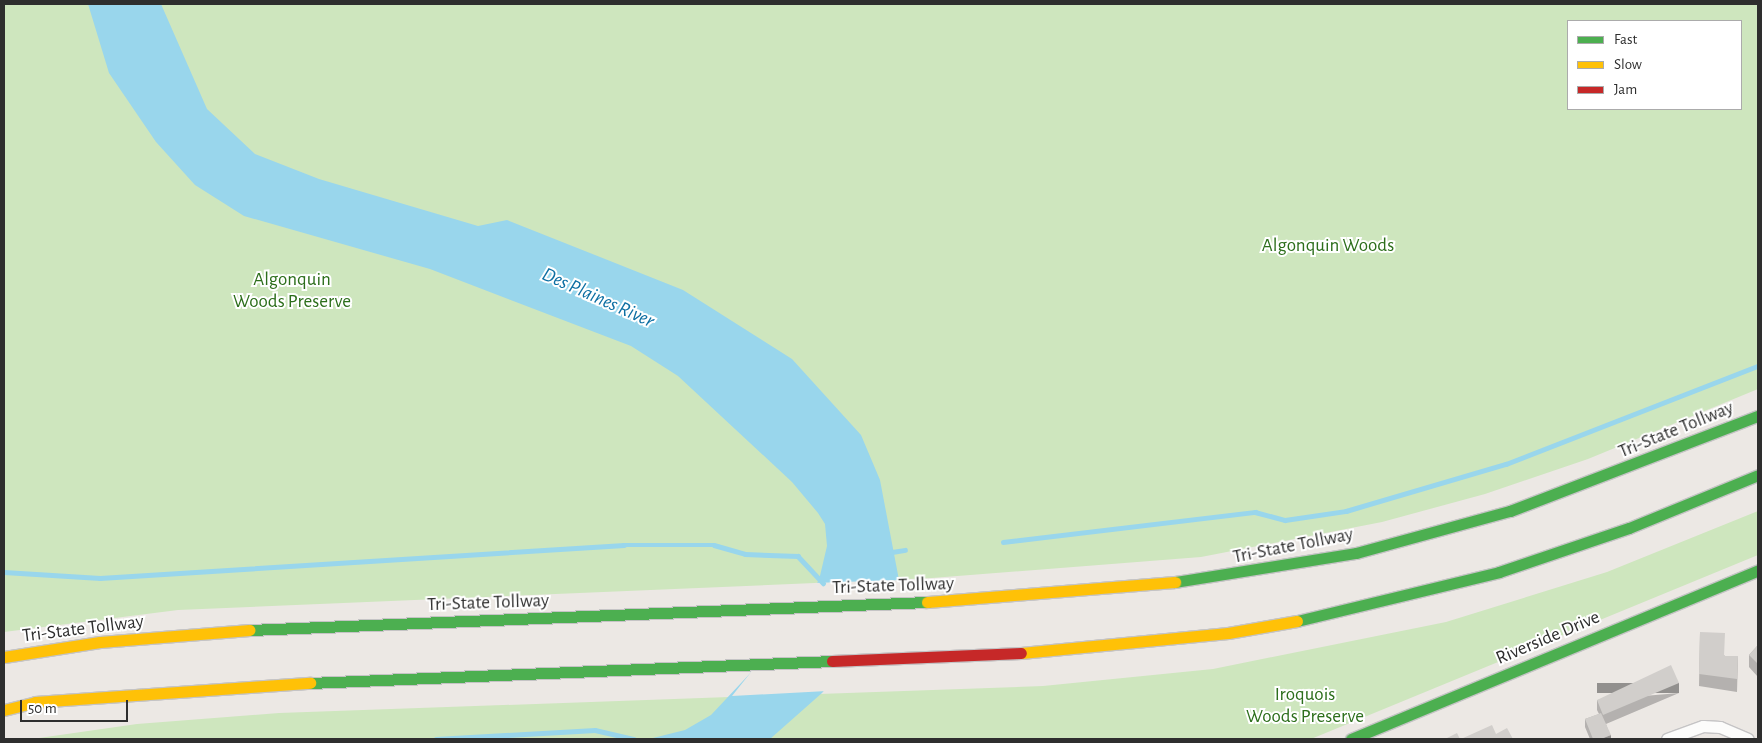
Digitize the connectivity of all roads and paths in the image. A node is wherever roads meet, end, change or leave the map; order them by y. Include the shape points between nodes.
1 (1758, 416) edge
2 (1758, 475) edge
3 (1758, 570) edge
4 (4, 657) edge
5 (4, 710) edge
6 (1351, 739) edge
7 (1667, 739) edge
8 (1748, 739) edge

1 - 4 main road, Tri-State Tollway via 1576,490 1347,554 1152,586 918,603 232,631 100,642
2 - 5 main road via 1572,548 1347,612 1228,633 1115,646 886,660 199,688 35,702
3 - 6 main road, Riverside Drive
7 - 8 street via 1703,726 1720,727

